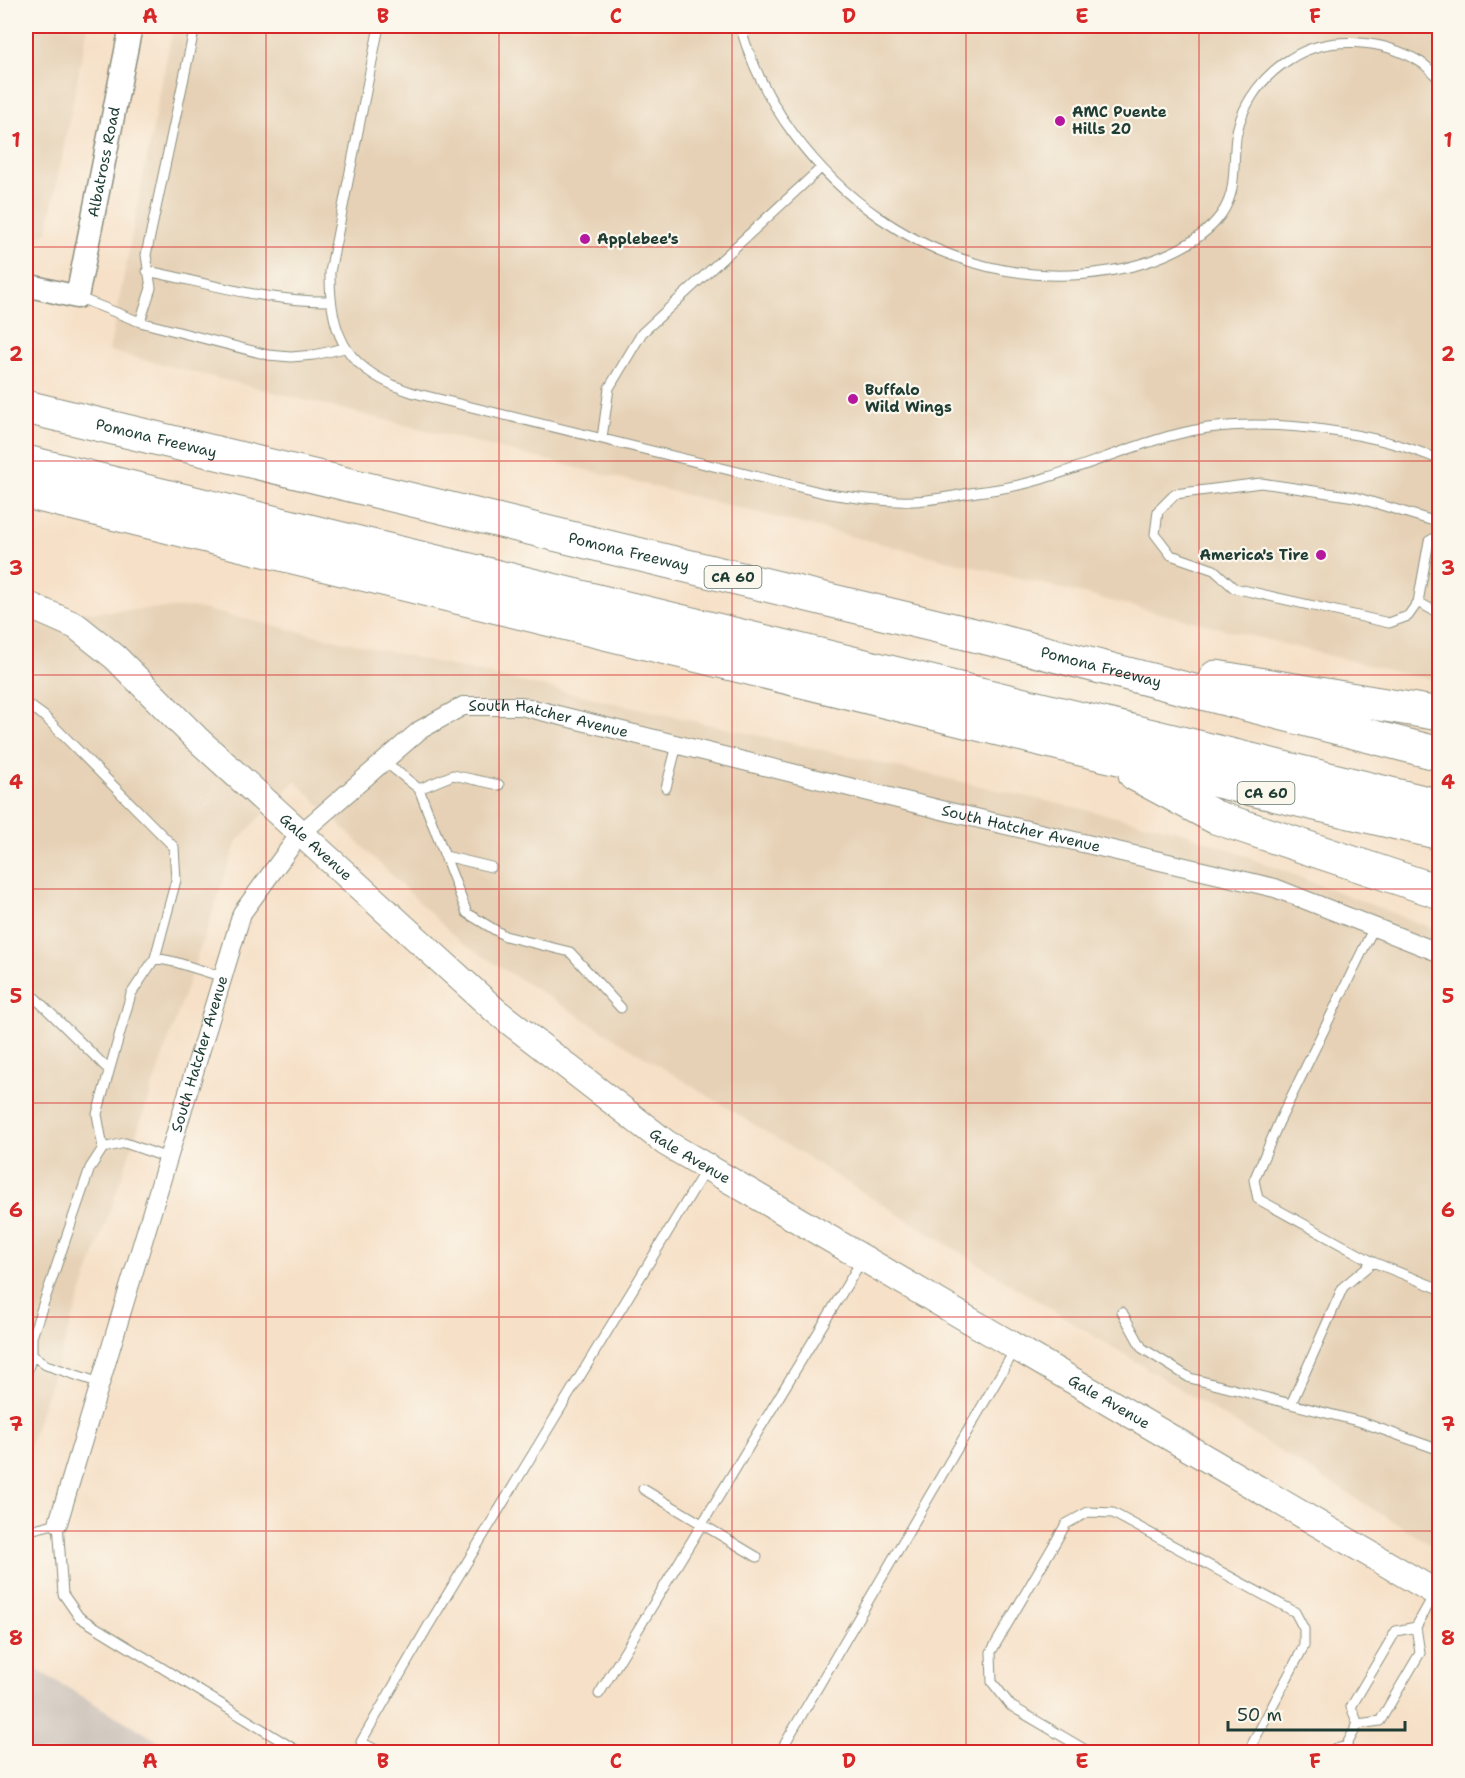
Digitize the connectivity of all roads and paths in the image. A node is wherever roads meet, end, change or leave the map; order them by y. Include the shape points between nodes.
1 (130, 26) edge
2 (195, 26) edge
3 (379, 26) edge
4 (741, 26) edge
5 (1440, 80) edge
6 (821, 168) junction
7 (147, 271) junction
8 (26, 285) edge
9 (77, 297) junction
10 (329, 301) junction
11 (140, 322) junction
12 (345, 348) junction
13 (26, 407) edge
14 (602, 438) junction
15 (26, 444) edge
16 (1440, 460) edge
17 (26, 462) edge
18 (26, 492) edge
19 (1440, 523) edge
20 (1440, 535) edge
21 (1418, 602) junction
22 (26, 604) edge
23 (1440, 614) edge
24 (999, 641) junction
25 (26, 703) edge
26 (1440, 714) edge
27 (677, 745) junction
28 (1093, 753) junction
29 (1440, 754) edge
30 (384, 761) junction
31 (499, 785) dead end
32 (1440, 787) edge
33 (666, 788) dead end
34 (419, 789) junction
35 (1440, 806) edge
36 (1440, 833) edge
37 (300, 834) junction
38 (445, 856) junction
39 (491, 867) dead end
40 (1440, 892) edge
41 (1374, 927) junction
42 (1440, 953) edge
43 (155, 958) junction
44 (223, 977) junction
45 (26, 989) edge
46 (621, 1008) dead end
47 (109, 1070) junction
48 (103, 1148) junction
49 (168, 1158) junction
50 (707, 1167) junction
51 (864, 1258) junction
52 (1372, 1262) junction
53 (1440, 1289) edge
54 (1122, 1312) dead end
55 (1016, 1347) junction
56 (33, 1355) junction
57 (26, 1371) edge
58 (100, 1383) junction
59 (1291, 1404) junction
60 (1440, 1450) edge
61 (643, 1489) dead end
62 (58, 1523) junction
63 (703, 1524) junction
64 (26, 1531) edge
65 (757, 1557) dead end
66 (1437, 1594) edge
67 (1416, 1627) junction
68 (599, 1694) dead end
69 (1358, 1724) junction
70 (1346, 1749) edge
71 (296, 1750) dead end
72 (380, 1752) edge
73 (780, 1752) edge
74 (1089, 1752) edge
75 (1248, 1752) edge
76 (1326, 1752) edge

1 - 9 street, Albatross Road
2 - 7 lane via 146,255
3 - 10 lane via 330,272
4 - 6 lane via 777,111
5 - 6 lane via 1424,64 1378,45 1347,42 1316,46 1291,58 1268,75 1248,101 1234,147 1235,179 1228,202 1216,221 1183,246 1151,261 1085,275 1022,275 934,250 856,200
6 - 14 lane via 642,333 609,388
7 - 10 lane via 276,298
7 - 11 lane via 150,288
8 - 9 street
9 - 11 lane
10 - 12 lane via 336,331
11 - 12 lane via 279,356 314,355
12 - 14 lane via 390,385
13 - 24 highway, Pomona Freeway / CA 60
14 - 16 lane via 824,493 885,501 916,501 1011,487 1141,444 1220,427 1330,431 1390,443
15 - 32 highway
17 - 35 highway
18 - 28 highway, CA 60
19 - 21 lane via 1355,497 1261,483 1176,494 1158,511 1155,534 1171,555 1214,570 1234,588 1389,623 1408,616
20 - 21 lane via 1430,541
21 - 23 lane
22 - 37 main road, Gale Avenue via 76,626 115,657
24 - 26 highway
24 - 29 highway, Pomona Freeway / CA 60
25 - 43 lane via 44,716 174,846 176,880
27 - 30 street, South Hatcher Avenue via 521,706 463,706 420,730
27 - 33 lane
27 - 41 street, South Hatcher Avenue via 1275,888
28 - 36 highway, CA 60
28 - 40 highway via 1215,817
30 - 34 lane
30 - 37 street, South Hatcher Avenue
31 - 34 lane via 453,775
34 - 38 lane
37 - 44 street, South Hatcher Avenue via 242,914
37 - 50 main road, Gale Avenue via 497,1012 666,1143
38 - 39 lane
38 - 46 lane via 467,913 506,936 570,952
41 - 42 street, South Hatcher Avenue
41 - 52 lane via 1254,1180 1258,1198
43 - 44 lane
43 - 47 lane via 131,994
44 - 49 street, South Hatcher Avenue
45 - 47 lane
47 - 48 lane via 97,1114
48 - 49 lane via 126,1143
48 - 56 lane via 90,1168 32,1337
49 - 58 street, South Hatcher Avenue
50 - 51 main road, Gale Avenue
50 - 72 lane via 361,1742
51 - 55 main road, Gale Avenue
51 - 63 lane
52 - 53 lane
52 - 59 lane via 1343,1287
54 - 59 lane via 1142,1348 1190,1378
55 - 66 main road, Gale Avenue
55 - 73 lane
56 - 57 lane
56 - 58 lane via 46,1365
58 - 62 street, South Hatcher Avenue
59 - 60 lane via 1360,1422
61 - 63 lane
62 - 64 lane
62 - 71 lane via 63,1594 79,1617
63 - 65 lane
63 - 68 lane
66 - 67 lane
67 - 69 lane via 1396,1631 1352,1707
67 - 69 lane via 1420,1653 1380,1721
69 - 70 lane
70 - 76 lane
74 - 75 lane via 1011,1706 992,1682 991,1652 1066,1524 1088,1512 1113,1513 1295,1612 1304,1629 1304,1646

